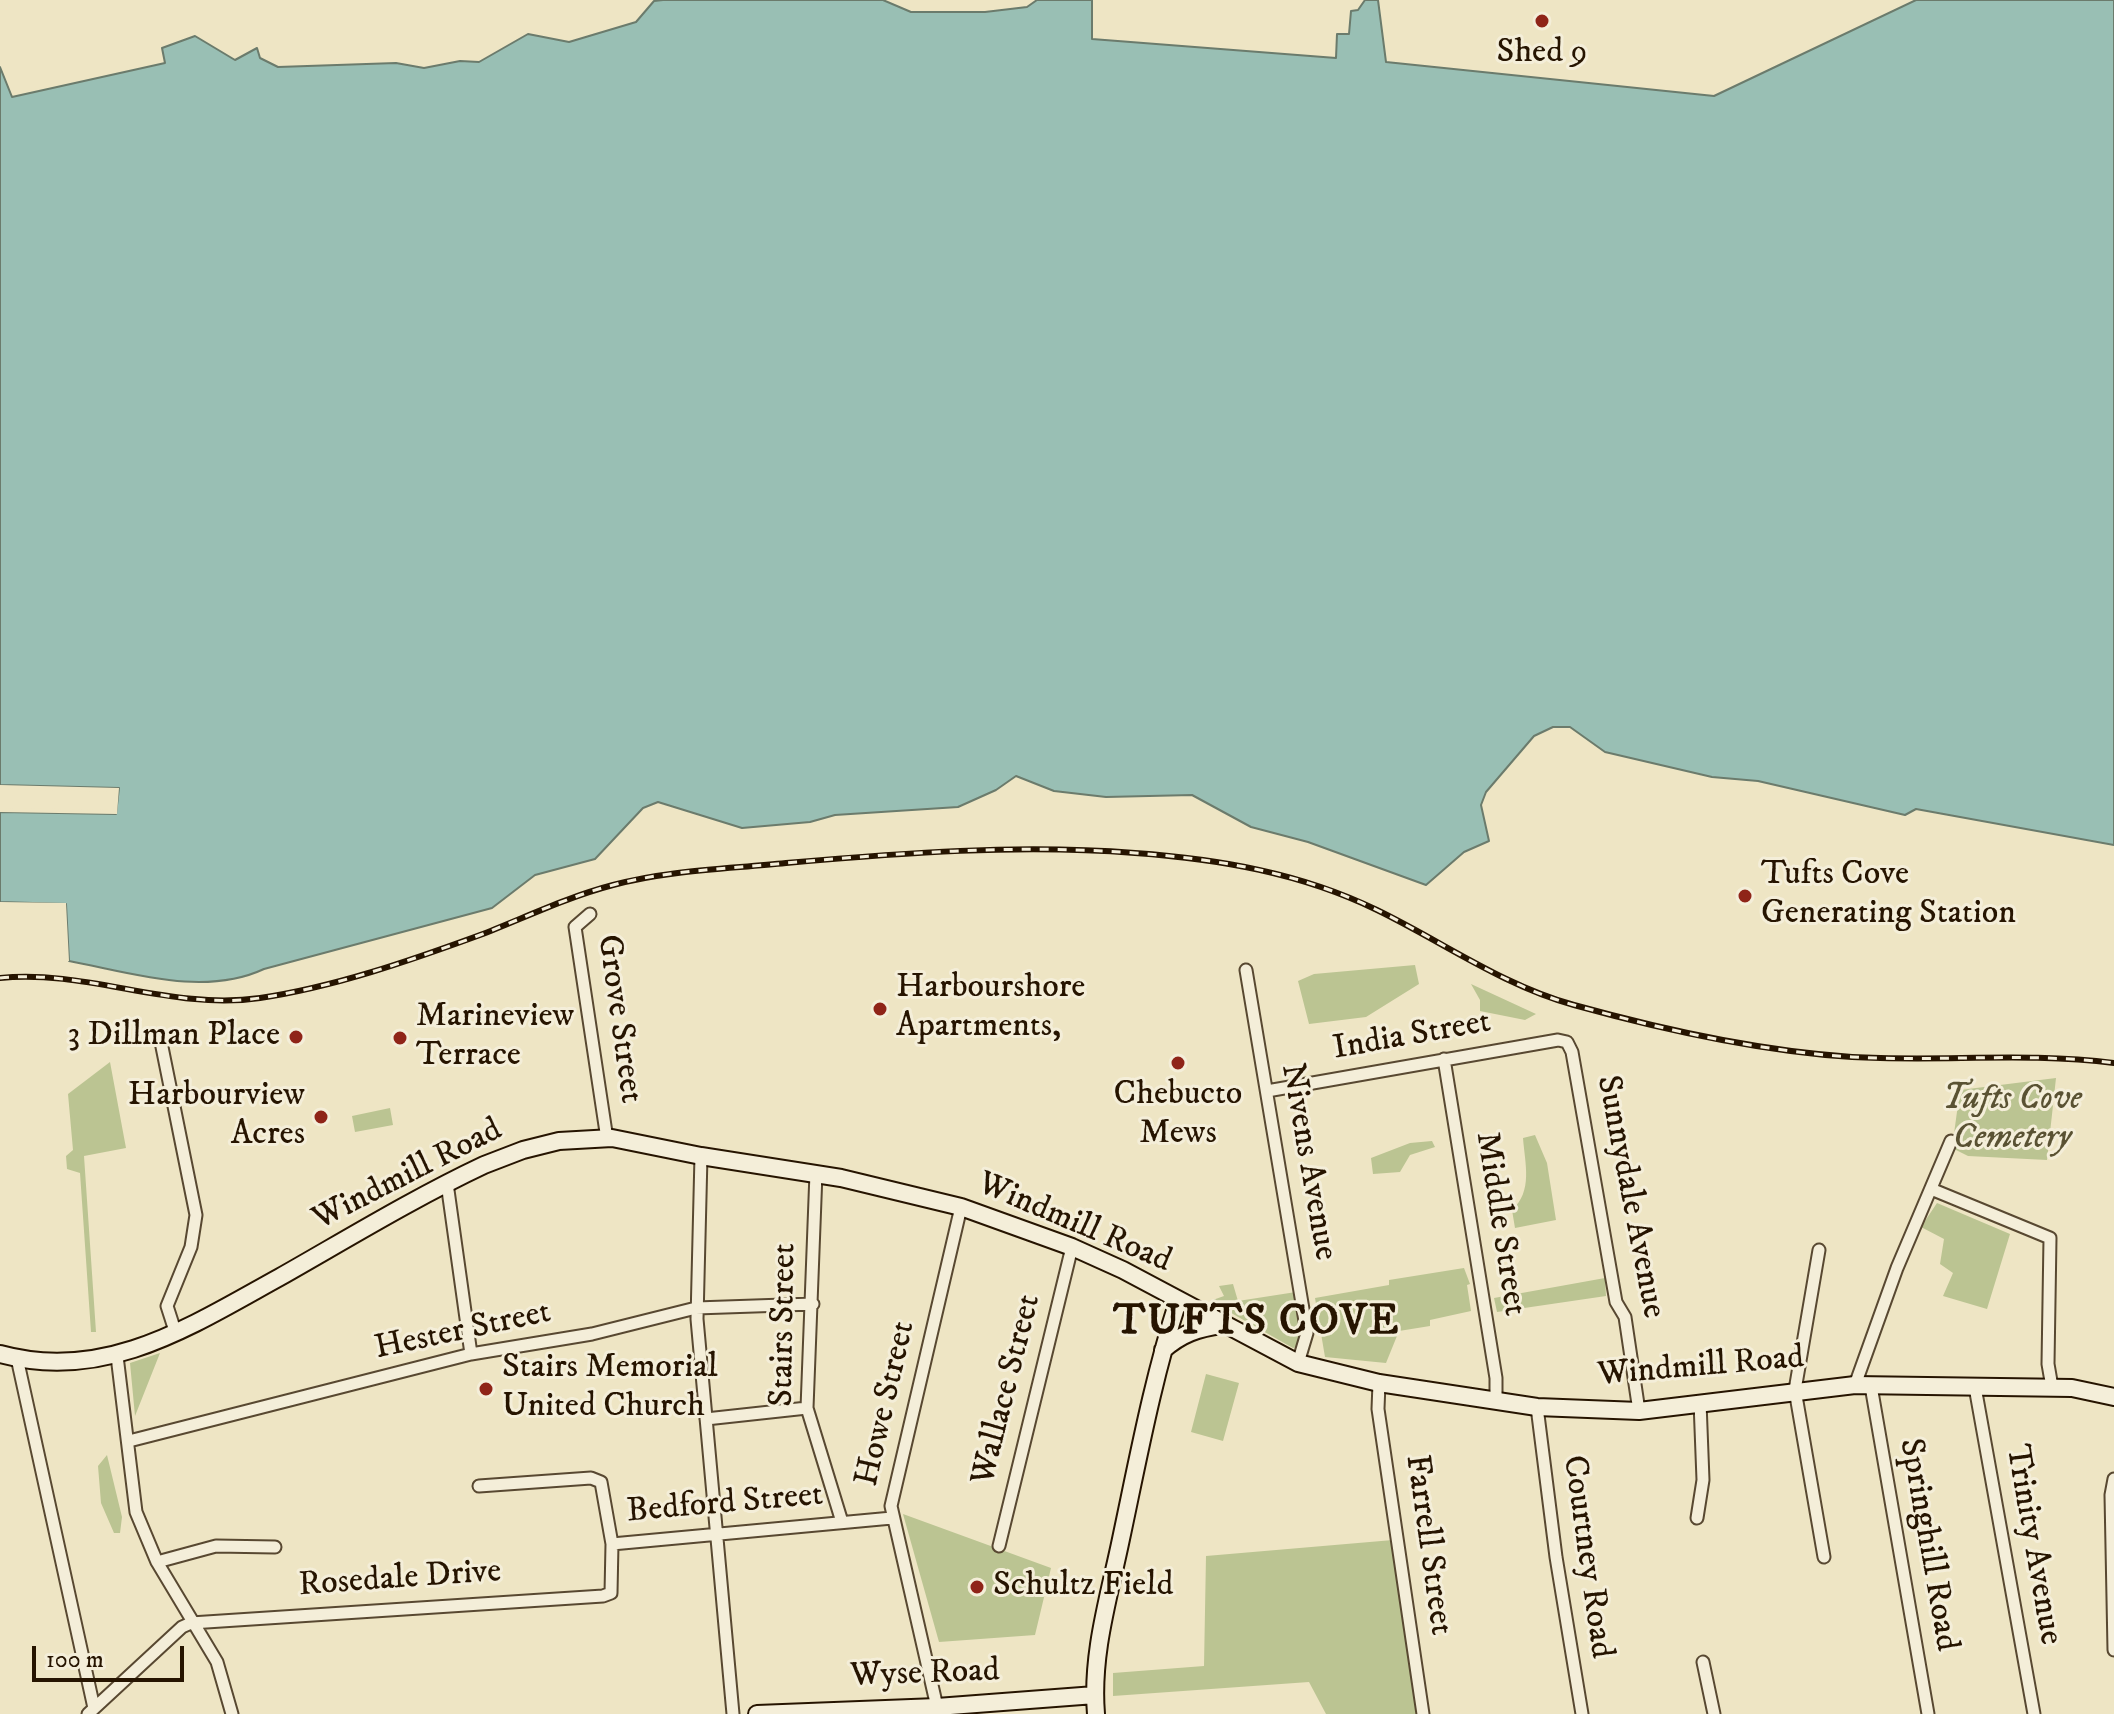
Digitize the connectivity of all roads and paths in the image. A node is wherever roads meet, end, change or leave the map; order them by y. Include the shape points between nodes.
1 (590, 914) dead end
2 (1246, 970) dead end
3 (161, 1042) dead end
4 (1567, 1042) joint
5 (1444, 1059) junction
6 (1267, 1091) junction
7 (607, 1139) junction
8 (1951, 1141) dead end
9 (701, 1156) junction
10 (816, 1173) junction
11 (447, 1183) junction
12 (1931, 1189) junction
13 (961, 1207) junction
14 (1072, 1247) junction
15 (1819, 1250) dead end
16 (1178, 1301) junction
17 (813, 1304) junction
18 (696, 1308) junction
19 (1222, 1325) junction
20 (176, 1334) junction
21 (1162, 1351) junction
22 (0, 1354) edge
23 (471, 1354) junction
24 (117, 1356) junction
25 (17, 1358) junction
26 (1298, 1363) junction
27 (1379, 1383) junction
28 (1863, 1386) junction
29 (1975, 1387) junction
30 (2052, 1387) junction
31 (1795, 1390) junction
32 (2114, 1397) edge
33 (1496, 1398) junction
34 (1700, 1402) junction
35 (1537, 1407) junction
36 (807, 1408) junction
37 (1639, 1411) junction
38 (706, 1419) junction
39 (129, 1441) junction
40 (2114, 1479) edge
41 (479, 1486) dead end
42 (892, 1518) junction
43 (1697, 1518) dead end
44 (842, 1522) junction
45 (717, 1535) junction
46 (612, 1544) junction
47 (999, 1546) dead end
48 (275, 1547) dead end
49 (1824, 1557) dead end
50 (157, 1562) junction
51 (2114, 1571) edge
52 (191, 1623) junction
53 (2114, 1650) edge
54 (1703, 1662) dead end
55 (1095, 1695) junction
56 (937, 1707) junction
57 (967, 1710) edge
58 (91, 1711) edge
59 (838, 1711) edge
60 (232, 1714) edge
61 (733, 1714) edge
62 (757, 1714) edge
63 (1096, 1714) edge
64 (1423, 1714) edge
65 (1582, 1714) edge
66 (1714, 1714) edge
67 (1928, 1714) edge
68 (2034, 1714) edge

1 - 7 street, Grove Street via 575,927
2 - 6 street, Nivens Avenue
3 - 20 street via 196,1215 191,1247 167,1306
4 - 5 street, India Street
4 - 37 street, Sunnydale Avenue via 1616,1302 1625,1317
5 - 6 street, India Street
5 - 33 street, Middle Street
6 - 26 street, Nivens Avenue via 1307,1333
7 - 9 main road, Windmill Road
7 - 11 main road, Windmill Road via 559,1141 523,1150
8 - 12 street
9 - 10 main road, Windmill Road
9 - 18 street
10 - 13 main road, Windmill Road
10 - 17 street, Stairs Street
11 - 20 main road, Windmill Road
11 - 23 street
12 - 28 street via 1897,1268
12 - 30 street via 2050,1238
13 - 14 main road, Windmill Road
13 - 42 street, Howe Street
14 - 16 main road, Windmill Road
14 - 47 street, Wallace Street
15 - 31 street
16 - 19 main road, Windmill Road
16 - 21 main road
17 - 18 street, Hester Street
17 - 36 street, Stairs Street
18 - 23 street, Hester Street via 592,1334
18 - 38 street
19 - 21 main road via 1201,1327
19 - 26 main road, Windmill Road
20 - 24 main road, Windmill Road
21 - 55 main road via 1101,1633
22 - 25 main road, Windmill Road
23 - 39 street, Hester Street
24 - 25 main road, Windmill Road via 53,1363
24 - 39 street
25 - 58 street
26 - 27 main road, Windmill Road
27 - 33 main road, Windmill Road
27 - 64 street, Farrell Street via 1378,1409
28 - 29 main road, Windmill Road
28 - 31 main road, Windmill Road
28 - 67 street, Springhill Road
29 - 30 main road, Windmill Road
29 - 68 street, Trinity Avenue
30 - 32 main road, Windmill Road
31 - 34 main road, Windmill Road
31 - 49 street
33 - 35 main road, Windmill Road
34 - 37 main road, Windmill Road
34 - 43 street via 1703,1480
35 - 37 main road, Windmill Road
35 - 65 street, Courtney Road
36 - 38 street
36 - 44 street, Stairs Street
38 - 45 street
39 - 50 street via 136,1512
40 - 51 street
41 - 46 street via 591,1478 601,1482
42 - 44 street, Bedford Street
42 - 56 street, Howe Street
44 - 45 street, Bedford Street
45 - 46 street, Bedford Street
45 - 61 street
46 - 52 street, Rosedale Drive via 611,1593 603,1596
48 - 50 street via 216,1546
50 - 52 street
51 - 53 street
52 - 58 street
52 - 60 street via 217,1662
54 - 66 street
55 - 57 main road, Wyse Road
55 - 63 main road
56 - 57 main road, Wyse Road
56 - 59 main road, Wyse Road
59 - 62 main road, Wyse Road

